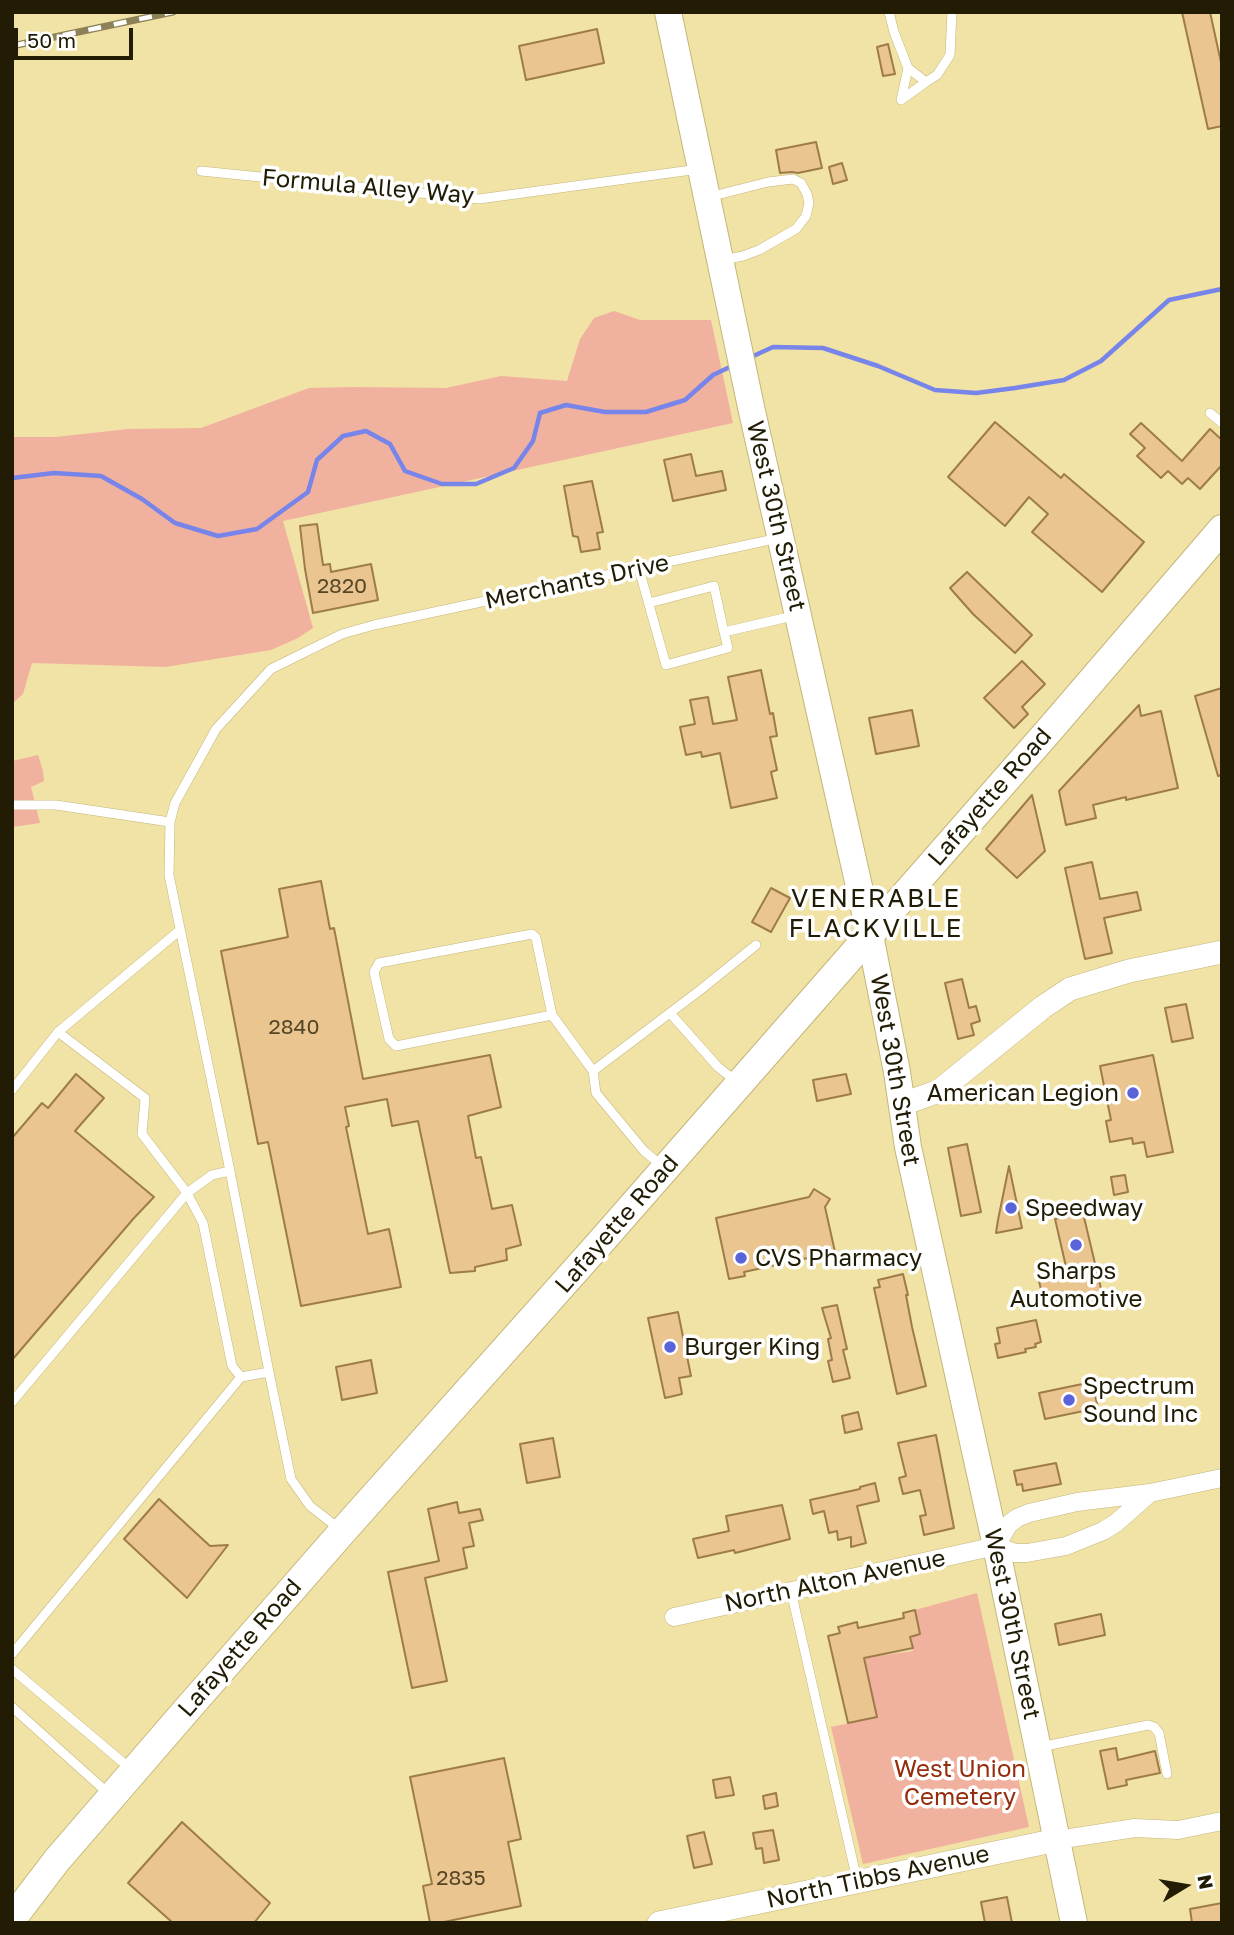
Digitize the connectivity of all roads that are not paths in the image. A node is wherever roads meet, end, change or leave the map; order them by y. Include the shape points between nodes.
1 (668, 12) edge
2 (889, 12) edge
3 (952, 12) edge
4 (908, 68) junction
5 (926, 82) junction
6 (701, 169) junction
7 (201, 171) dead end
8 (707, 197) junction
9 (720, 260) junction
10 (1210, 413) dead end
11 (1222, 423) edge
12 (1222, 529) edge
13 (780, 538) junction
14 (639, 569) junction
15 (649, 603) junction
16 (798, 615) junction
17 (724, 632) junction
18 (12, 805) edge
19 (170, 822) junction
20 (180, 930) junction
21 (870, 935) junction
22 (756, 945) dead end
23 (1222, 952) edge
24 (670, 1013) junction
25 (552, 1015) junction
26 (58, 1032) junction
27 (593, 1071) junction
28 (740, 1084) junction
29 (12, 1090) edge
30 (903, 1104) junction
31 (665, 1169) junction
32 (230, 1171) junction
33 (187, 1193) junction
34 (269, 1372) junction
35 (240, 1377) junction
36 (12, 1402) edge
37 (1222, 1478) edge
38 (1150, 1493) junction
39 (343, 1531) junction
40 (996, 1546) junction
41 (791, 1591) junction
42 (674, 1617) dead end
43 (12, 1654) edge
44 (12, 1669) edge
45 (12, 1707) edge
46 (1038, 1748) junction
47 (134, 1771) junction
48 (1167, 1774) dead end
49 (111, 1797) junction
50 (1222, 1821) edge
51 (1057, 1840) junction
52 (857, 1881) junction
53 (12, 1919) edge
54 (659, 1923) edge
55 (1074, 1923) edge

1 - 6 main road, West 30th Street
2 - 4 lane
3 - 5 lane via 950,55 937,75
4 - 5 lane
4 - 5 lane via 901,100
6 - 7 lane, Formula Alley Way via 479,200
6 - 8 main road, West 30th Street
8 - 9 main road, West 30th Street
8 - 9 lane via 793,179 800,183 809,203 796,229 759,250
9 - 13 main road, West 30th Street
10 - 11 lane
12 - 21 main road, Lafayette Road
13 - 14 lane, Merchants Drive
13 - 16 main road, West 30th Street
14 - 15 lane
14 - 19 lane, Merchants Drive via 374,625 342,634 271,669 216,729 175,803
15 - 17 lane via 713,586
15 - 17 lane via 666,665 728,648
16 - 17 lane
16 - 21 main road, West 30th Street
18 - 19 lane via 56,805
19 - 20 lane, Merchants Drive via 169,875
20 - 26 lane
20 - 32 lane, Merchants Drive
21 - 28 main road, Lafayette Road
21 - 30 main road, West 30th Street
22 - 24 lane
23 - 30 street via 1107,976 1070,989 939,1091
24 - 27 lane
24 - 28 lane
25 - 25 lane via 537,939 532,934 379,963 374,972 389,1039 396,1046
25 - 27 lane
26 - 29 lane
26 - 33 lane via 145,1098 142,1134
27 - 31 lane via 596,1093
28 - 31 main road, Lafayette Road
30 - 40 main road, West 30th Street via 908,1147
31 - 39 main road, Lafayette Road
32 - 33 lane via 212,1175
32 - 34 lane, Merchants Drive
33 - 35 lane via 203,1223 232,1366
33 - 36 lane
34 - 35 lane
34 - 39 lane, Merchants Drive via 290,1479 310,1506
35 - 43 lane
37 - 38 street, North Alton Avenue
38 - 40 street, North Alton Avenue via 1029,1513 1009,1524
38 - 40 street, North Alton Avenue via 1104,1531 1066,1546 1015,1553
39 - 47 main road, Lafayette Road
40 - 41 street, North Alton Avenue
40 - 46 main road, West 30th Street
41 - 42 street, North Alton Avenue
41 - 52 lane
44 - 47 lane
45 - 49 lane
46 - 48 lane via 1148,1725 1159,1733
46 - 51 main road, West 30th Street
47 - 49 main road, Lafayette Road
49 - 53 main road, Lafayette Road
50 - 51 street via 1178,1830 1135,1828
51 - 52 street, North Tibbs Avenue
51 - 55 main road, West 30th Street
52 - 54 street, North Tibbs Avenue

